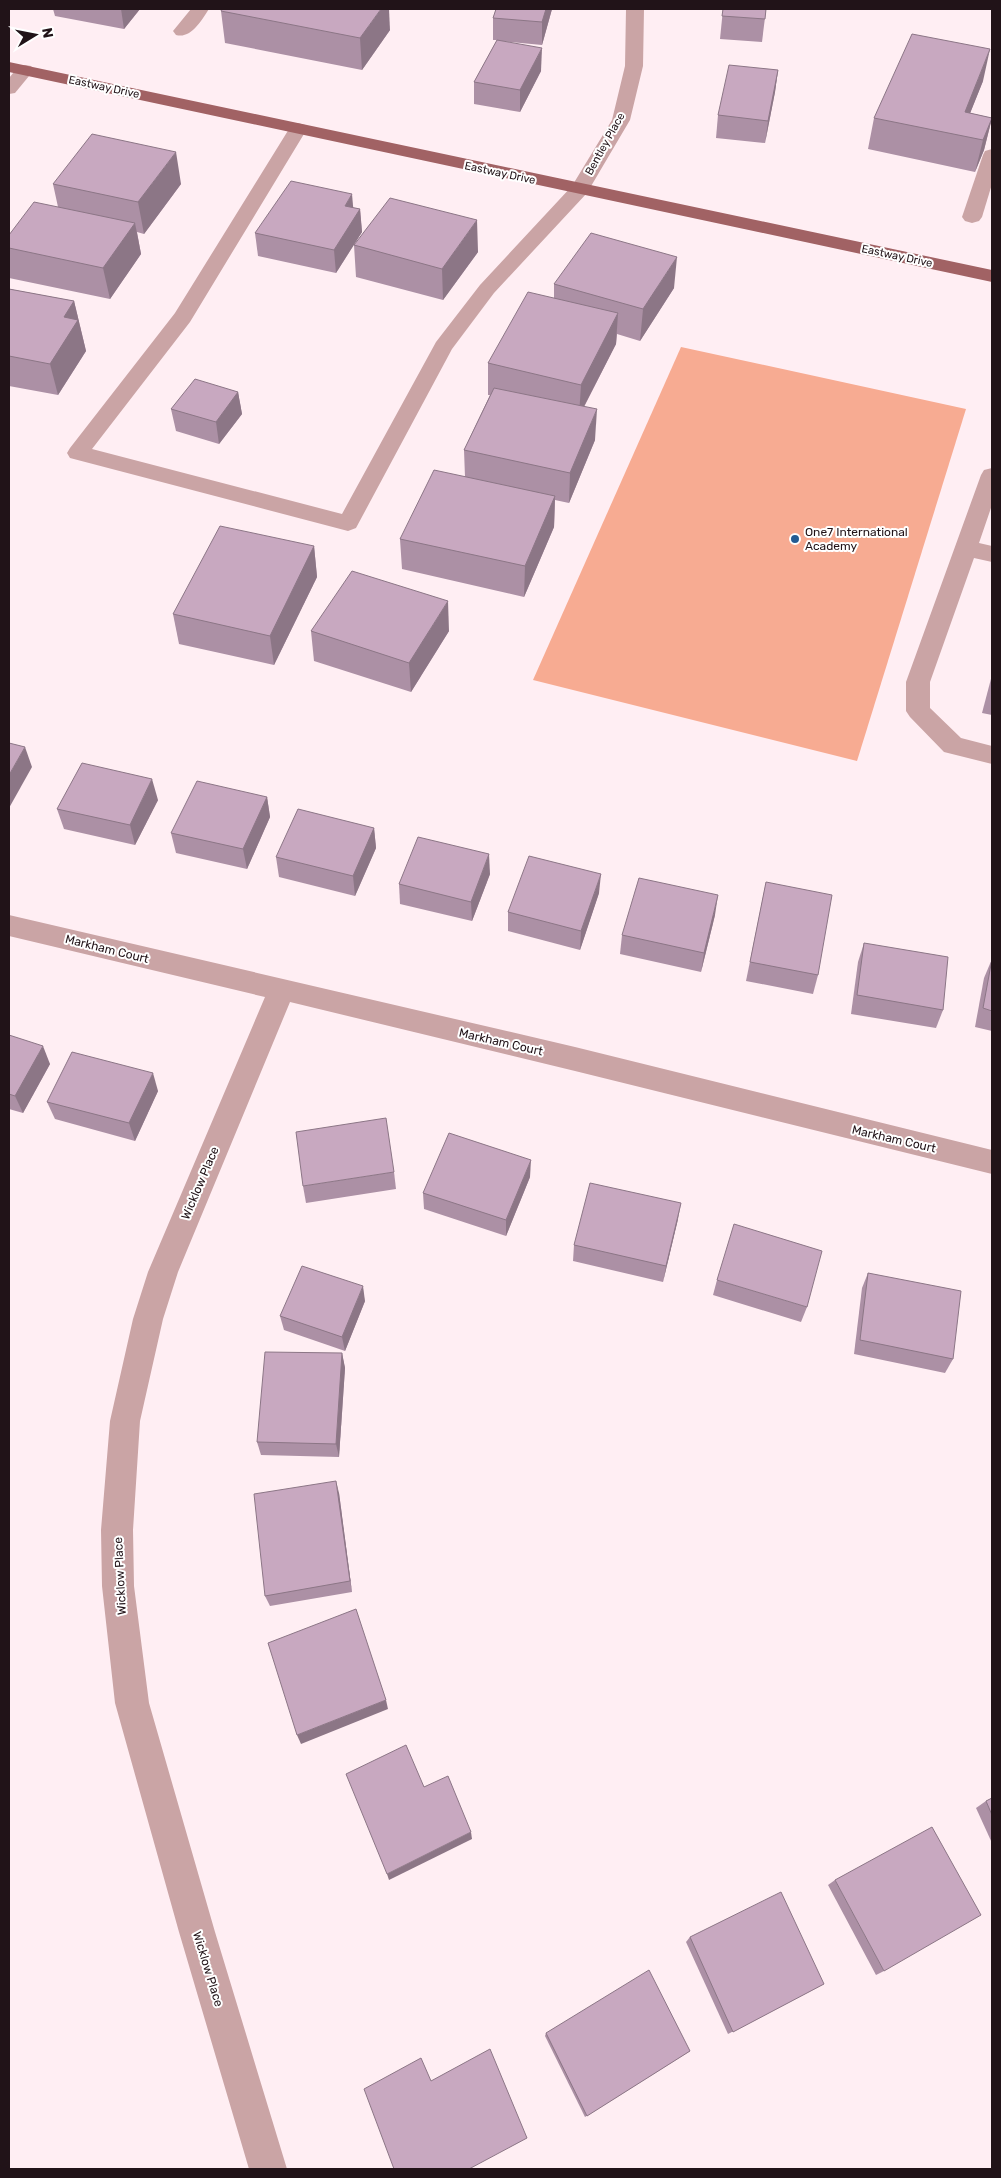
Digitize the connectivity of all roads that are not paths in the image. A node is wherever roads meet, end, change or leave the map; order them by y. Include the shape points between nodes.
1 (200, 9) edge
2 (635, 9) edge
3 (182, 30) dead end
4 (17, 68) edge
5 (9, 89) edge
6 (298, 130) junction
7 (992, 158) edge
8 (580, 190) junction
9 (972, 217) dead end
10 (992, 276) edge
11 (992, 474) edge
12 (967, 548) junction
13 (992, 554) edge
14 (992, 755) edge
15 (9, 925) edge
16 (281, 991) junction
17 (992, 1162) edge
18 (268, 2169) edge

1 - 3 street
2 - 8 street, Bentley Place via 634,66 626,104
4 - 5 street
4 - 6 main road, Eastway Drive
6 - 8 main road, Eastway Drive
6 - 8 street, Bentley Place via 183,317 78,454 348,523 443,348 487,289
7 - 9 street
8 - 10 main road, Eastway Drive
11 - 12 street
12 - 13 street
12 - 14 street via 918,682 918,712 953,745
15 - 16 street, Markham Court
16 - 17 street, Markham Court via 575,1059
16 - 18 street, Wicklow Place via 163,1272 148,1320 125,1422 117,1530 118,1586 132,1703

